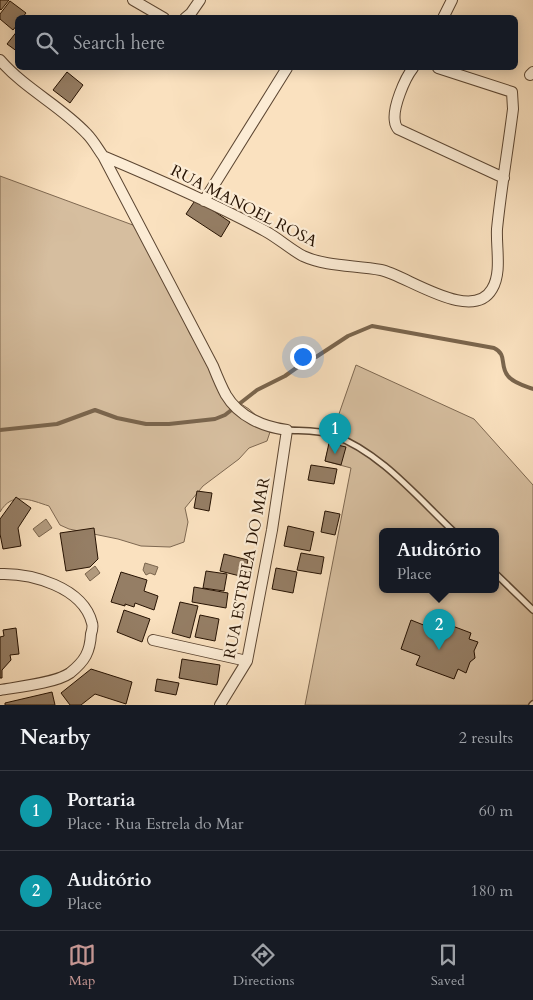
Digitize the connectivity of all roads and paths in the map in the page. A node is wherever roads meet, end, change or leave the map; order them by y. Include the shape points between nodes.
1 (133, 0) edge
2 (200, 0) edge
3 (452, 0) edge
4 (159, 15) edge
5 (189, 15) edge
6 (444, 15) edge
7 (0, 60) edge
8 (286, 70) edge
9 (412, 70) edge
10 (444, 70) edge
11 (103, 156) junction
12 (504, 178) junction
13 (204, 201) junction
14 (287, 430) junction
15 (449, 528) edge
16 (0, 574) edge
17 (499, 577) edge
18 (533, 610) edge
19 (153, 640) dead end
20 (247, 661) junction
21 (0, 690) edge
22 (220, 705) edge

1 - 4 street
2 - 5 street
3 - 6 street
7 - 11 street via 88,135
8 - 13 street
9 - 12 street via 396,107 394,123 398,129
10 - 12 street, RUA MANOEL ROSA via 512,92 513,109
11 - 13 street, RUA MANOEL ROSA
11 - 14 street via 227,396 240,411 256,421
12 - 13 street, RUA MANOEL ROSA via 497,232 497,273 492,289 484,298 473,301 436,295 382,270 333,264 304,256 266,232
14 - 15 lane via 332,434 357,446 378,460
14 - 20 street, RUA ESTRELA DO MAR
16 - 21 street via 30,576 57,585 81,602 92,623 90,648 70,673 60,679
17 - 18 lane
19 - 20 street
20 - 22 street, RUA ESTRELA DO MAR

